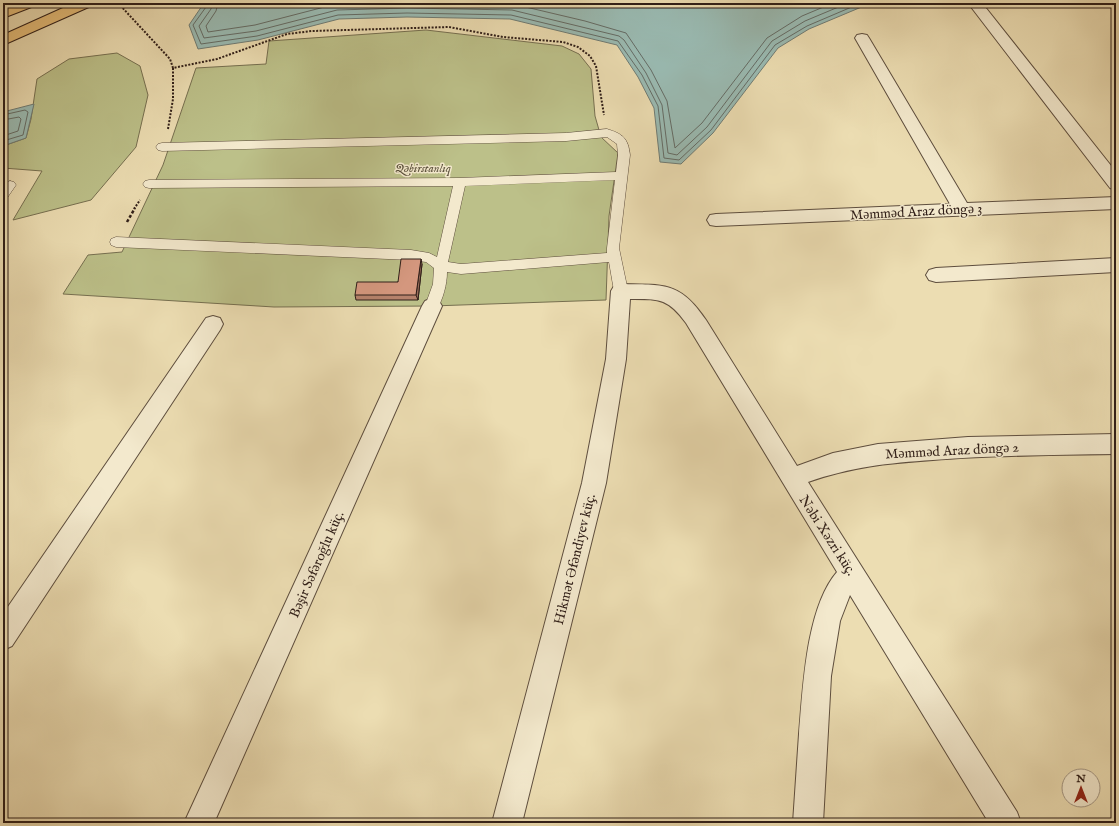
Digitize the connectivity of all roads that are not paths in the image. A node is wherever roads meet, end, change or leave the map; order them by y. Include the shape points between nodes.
1 (29, 3) edge
2 (86, 3) edge
3 (975, 3) edge
4 (3, 14) edge
5 (862, 38) dead end
6 (3, 41) edge
7 (162, 147) dead end
8 (622, 176) junction
9 (460, 182) junction
10 (149, 184) dead end
11 (1116, 184) edge
12 (1116, 203) edge
13 (962, 209) junction
14 (716, 220) dead end
15 (116, 242) dead end
16 (614, 257) junction
17 (1116, 265) edge
18 (441, 266) junction
19 (936, 275) dead end
20 (621, 291) junction
21 (432, 306) joint
22 (213, 324) dead end
23 (1116, 444) edge
24 (792, 478) junction
25 (852, 573) junction
26 (3, 637) edge
27 (199, 823) edge
28 (507, 823) edge
29 (808, 823) edge
30 (1006, 823) edge

1 - 4 highway
2 - 6 highway
3 - 11 street
5 - 13 street
7 - 8 lane via 566,137 607,133 614,135 623,143
8 - 9 lane
8 - 16 lane
9 - 10 lane
9 - 18 lane
12 - 13 street, Məmməd Araz döngə 3
13 - 14 street, Məmməd Araz döngə 3
15 - 18 lane via 411,255 429,258
16 - 18 lane via 461,269
16 - 20 lane
17 - 19 street
18 - 21 lane via 440,284
20 - 24 street, Nəbi Xəzri küç. via 671,295 686,308 700,326
20 - 28 street, Hikmət Əfəndiyev küç. via 615,366 594,483
21 - 27 street, Bəşir Səfəroğlu küç.
22 - 26 street
23 - 24 street, Məmməd Araz döngə 2 via 968,447 878,454 833,463
24 - 25 street, Nəbi Xəzri küç.
25 - 29 street via 838,590 827,621 816,676
25 - 30 street, Nəbi Xəzri küç.

